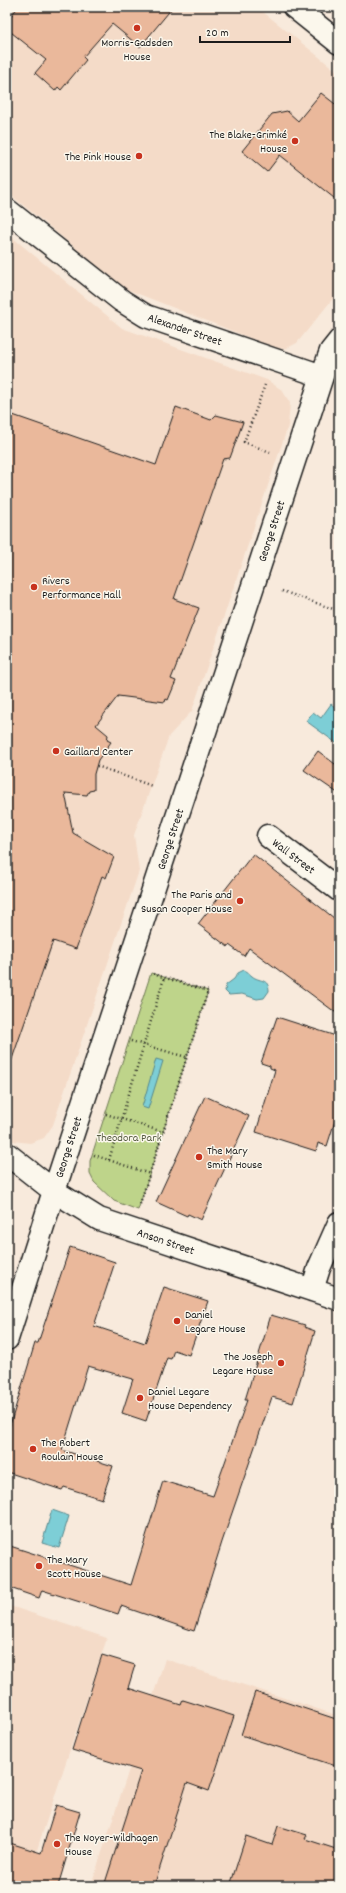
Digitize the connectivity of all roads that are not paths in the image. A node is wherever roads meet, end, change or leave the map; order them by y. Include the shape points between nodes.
1 (294, 7) edge
2 (339, 43) edge
3 (7, 210) edge
4 (339, 341) edge
5 (322, 376) junction
6 (268, 836) dead end
7 (339, 890) edge
8 (7, 1154) edge
9 (54, 1191) junction
10 (339, 1223) edge
11 (312, 1290) junction
12 (339, 1299) edge
13 (7, 1340) edge

1 - 2 street
3 - 5 street, Alexander Street via 122,301 146,316
4 - 5 street, George Street via 331,351
5 - 9 street, George Street
6 - 7 street, Wall Street
8 - 9 street, Anson Street
9 - 11 street, Anson Street via 99,1218
9 - 13 street, George Street
10 - 11 street
11 - 12 street, Anson Street

